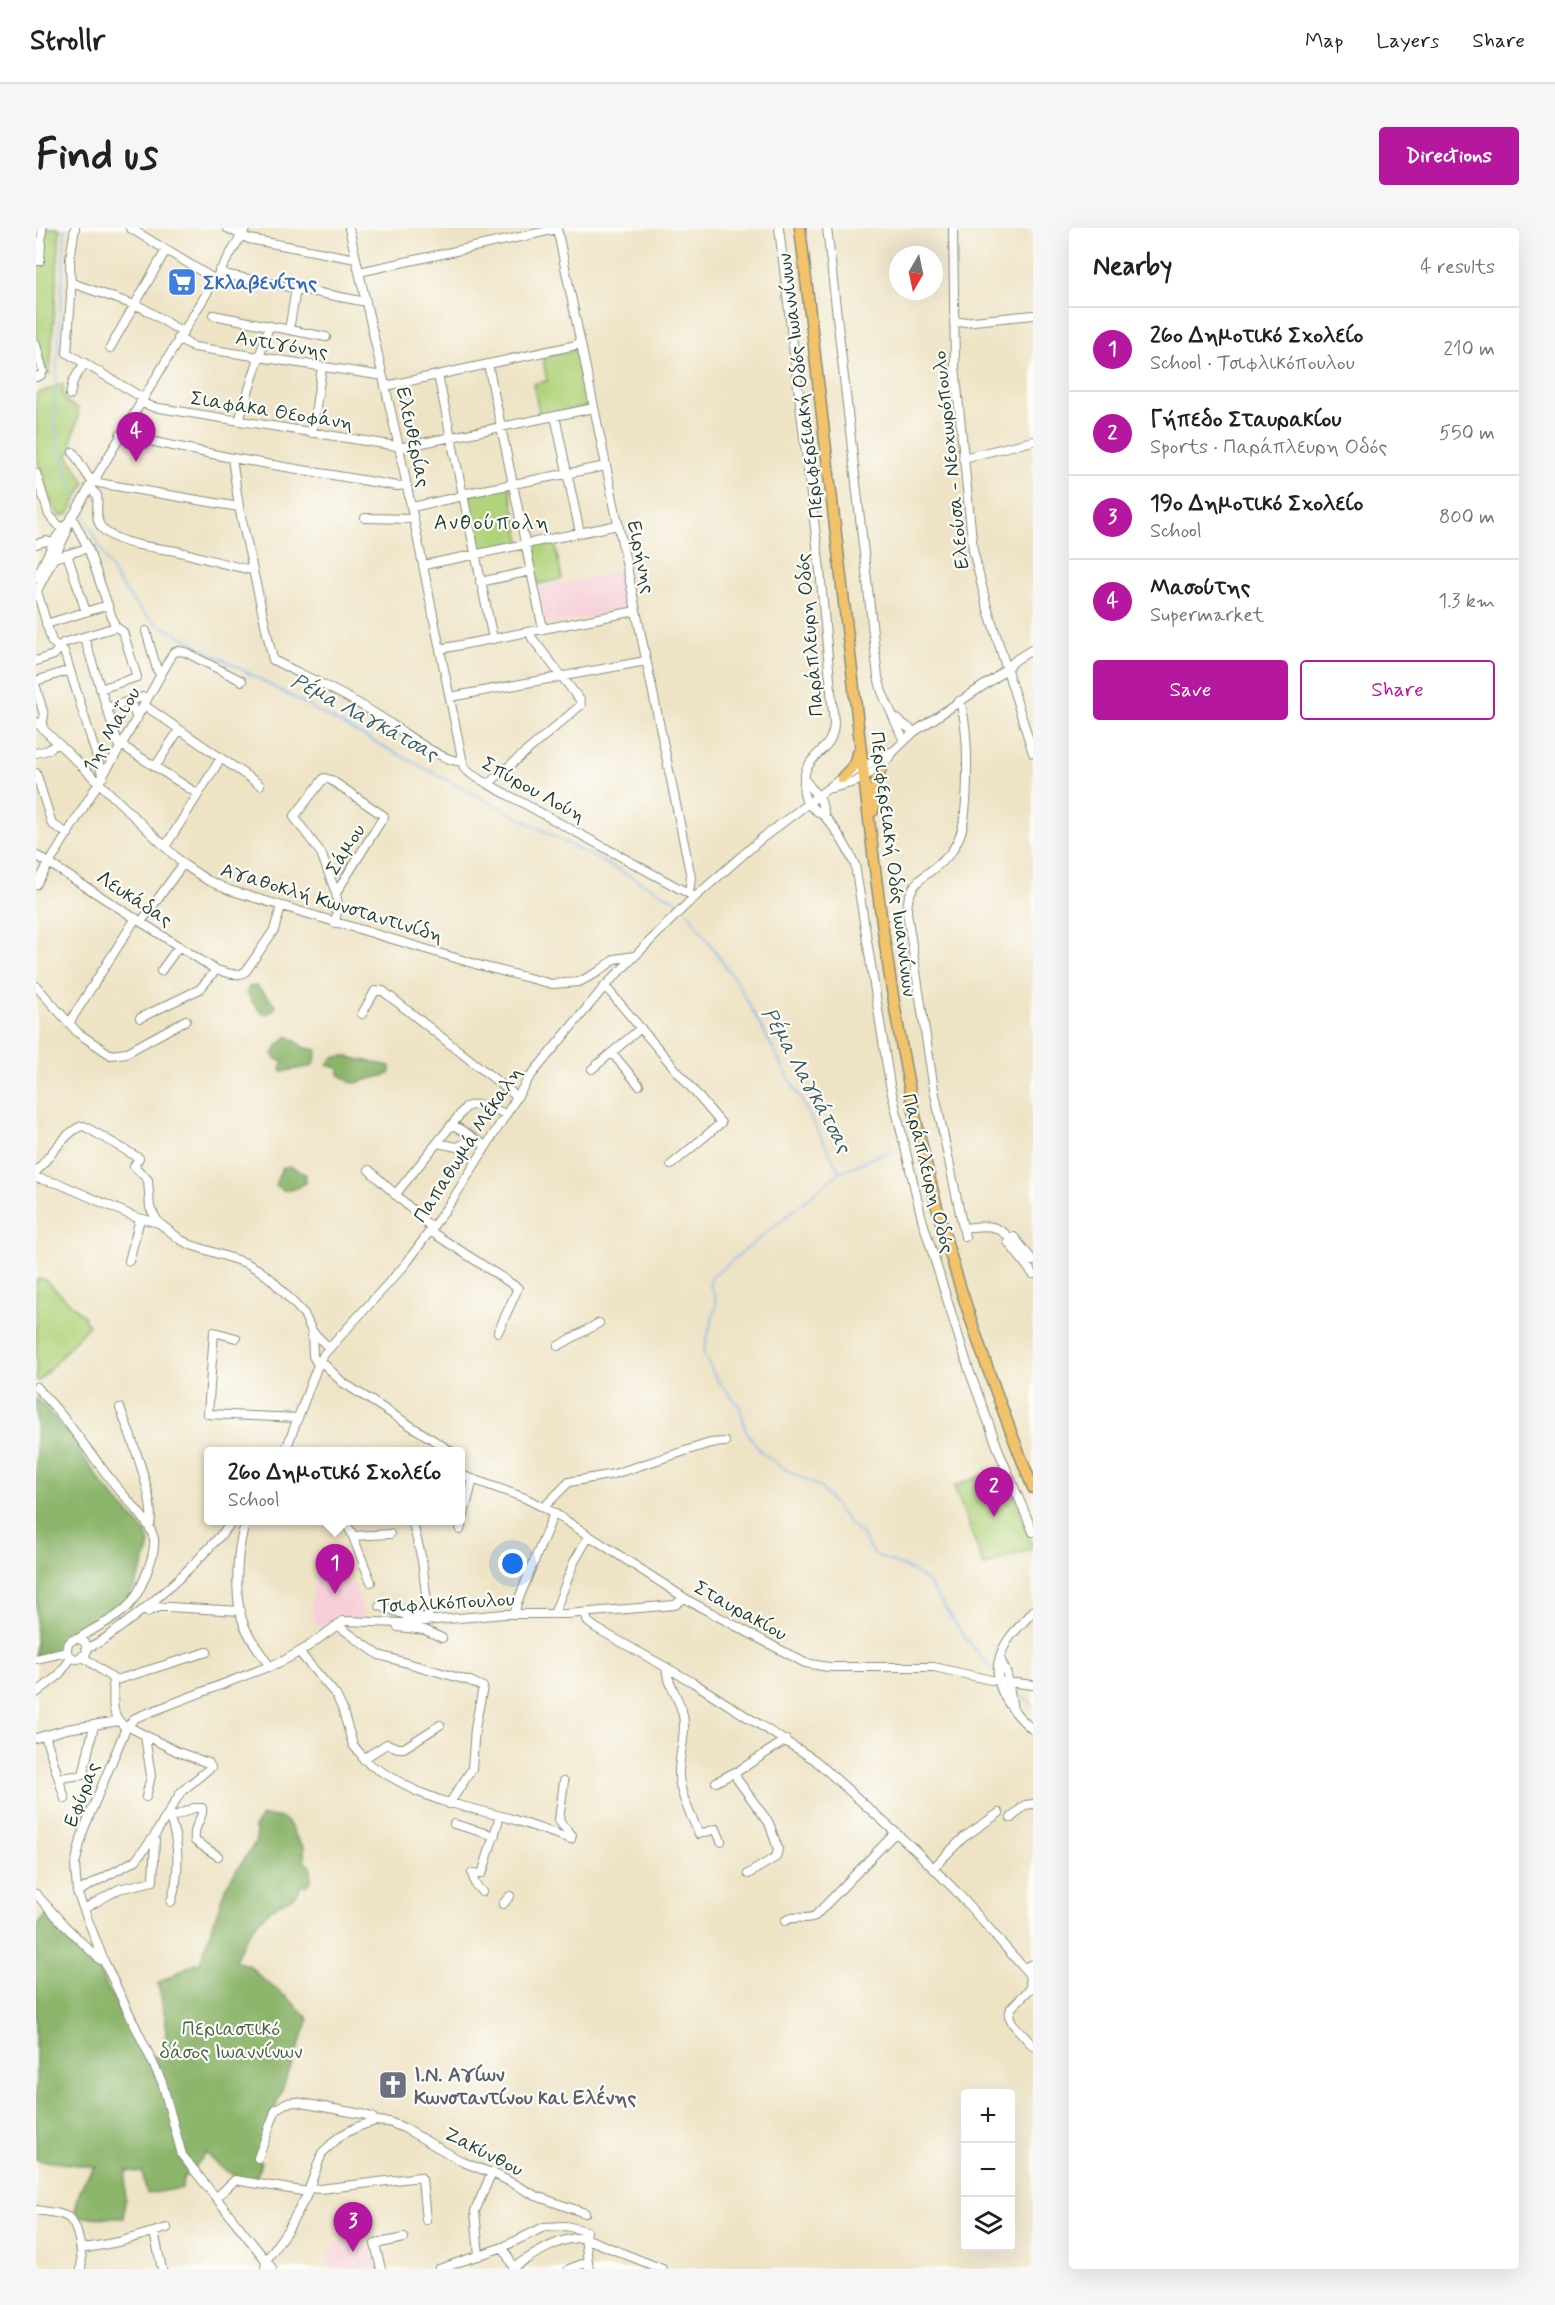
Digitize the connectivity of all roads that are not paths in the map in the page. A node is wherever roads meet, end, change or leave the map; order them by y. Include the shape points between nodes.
1 (42, 228) edge
2 (75, 228) edge
3 (130, 228) edge
4 (227, 228) edge
5 (246, 228) edge
6 (349, 228) edge
7 (557, 228) edge
8 (779, 228) edge
9 (800, 228) edge
10 (827, 228) edge
11 (953, 228) edge
12 (241, 237) junction
13 (166, 250) junction
14 (356, 259) junction
15 (38, 261) edge
16 (219, 271) junction
17 (359, 272) junction
18 (214, 279) junction
19 (72, 283) junction
20 (296, 289) junction
21 (366, 302) junction
22 (135, 305) junction
23 (213, 315) dead end
24 (1033, 315) edge
25 (954, 323) junction
26 (269, 326) junction
27 (289, 330) junction
28 (180, 335) junction
29 (326, 337) dead end
30 (581, 344) junction
31 (36, 345) edge
32 (110, 348) dead end
33 (259, 357) junction
34 (85, 363) junction
35 (488, 364) junction
36 (322, 367) junction
37 (382, 374) junction
38 (438, 375) junction
39 (39, 376) edge
40 (386, 386) junction
41 (70, 396) dead end
42 (142, 400) junction
43 (594, 408) junction
44 (555, 416) junction
45 (239, 421) junction
46 (501, 427) junction
47 (312, 433) junction
48 (120, 435) junction
49 (451, 438) junction
50 (1033, 441) edge
51 (399, 447) junction
52 (73, 452) dead end
53 (232, 458) junction
54 (963, 458) junction
55 (606, 466) junction
56 (36, 473) edge
57 (567, 473) junction
58 (513, 484) junction
59 (407, 485) junction
60 (89, 487) junction
61 (462, 495) junction
62 (239, 507) junction
63 (412, 507) junction
64 (364, 518) dead end
65 (414, 519) junction
66 (68, 523) junction
67 (618, 525) junction
68 (580, 533) junction
69 (53, 543) junction
70 (36, 544) edge
71 (525, 544) junction
72 (88, 548) junction
73 (67, 554) junction
74 (474, 555) junction
75 (53, 556) junction
76 (424, 565) junction
77 (253, 570) junction
78 (531, 571) junction
79 (36, 578) edge
80 (480, 582) junction
81 (36, 592) edge
82 (108, 605) junction
83 (86, 612) junction
84 (636, 612) junction
85 (40, 615) edge
86 (46, 624) junction
87 (116, 627) junction
88 (543, 629) junction
89 (146, 631) dead end
90 (530, 632) junction
91 (84, 637) junction
92 (493, 639) junction
93 (59, 648) junction
94 (440, 649) junction
95 (1033, 649) edge
96 (36, 661) edge
97 (646, 661) junction
98 (1006, 667) junction
99 (70, 670) junction
100 (161, 674) junction
101 (561, 676) junction
102 (36, 681) edge
103 (242, 681) dead end
104 (36, 687) edge
105 (100, 688) junction
106 (450, 697) junction
107 (130, 701) junction
108 (146, 701) junction
109 (959, 701) junction
110 (106, 708) junction
111 (1033, 714) edge
112 (893, 716) junction
113 (1023, 717) junction
114 (137, 719) junction
115 (39, 725) edge
116 (179, 730) junction
117 (914, 732) junction
118 (860, 741) junction
119 (904, 741) junction
120 (1031, 741) edge
121 (58, 743) junction
122 (121, 746) junction
123 (895, 750) junction
124 (36, 753) edge
125 (1033, 753) edge
126 (221, 759) junction
127 (462, 762) junction
128 (882, 766) junction
129 (155, 767) junction
130 (863, 772) junction
131 (36, 773) edge
132 (842, 778) junction
133 (101, 780) junction
134 (805, 780) junction
135 (488, 784) junction
136 (260, 785) dead end
137 (830, 789) junction
138 (198, 794) junction
139 (818, 796) junction
140 (808, 804) junction
141 (825, 817) junction
142 (870, 826) junction
143 (68, 834) junction
144 (165, 847) junction
145 (36, 855) edge
146 (50, 863) junction
147 (183, 864) junction
148 (36, 885) edge
149 (336, 893) junction
150 (692, 894) junction
151 (281, 907) junction
152 (139, 920) junction
153 (335, 923) junction
154 (179, 946) junction
155 (634, 956) junction
156 (216, 970) junction
157 (161, 971) dead end
158 (36, 986) edge
159 (604, 986) junction
160 (362, 1014) dead end
161 (141, 1018) dead end
162 (186, 1020) dead end
163 (69, 1023) junction
164 (641, 1028) junction
165 (612, 1053) junction
166 (592, 1069) dead end
167 (639, 1085) dead end
168 (516, 1096) junction
169 (505, 1114) junction
170 (452, 1124) junction
171 (475, 1139) junction
172 (437, 1143) junction
173 (486, 1146) junction
174 (671, 1166) dead end
175 (369, 1170) dead end
176 (36, 1172) edge
177 (36, 1178) edge
178 (395, 1195) junction
179 (140, 1219) junction
180 (159, 1223) junction
181 (963, 1228) junction
182 (431, 1230) junction
183 (965, 1237) dead end
184 (1010, 1238) junction
185 (129, 1261) dead end
186 (1033, 1261) edge
187 (1033, 1274) edge
188 (599, 1323) dead end
189 (312, 1331) junction
190 (498, 1332) dead end
191 (236, 1338) dead end
192 (558, 1346) dead end
193 (329, 1348) junction
194 (319, 1363) junction
195 (36, 1387) edge
196 (120, 1408) dead end
197 (298, 1418) junction
198 (725, 1442) dead end
199 (287, 1447) edge
200 (444, 1447) edge
201 (465, 1476) edge
202 (472, 1479) junction
203 (1033, 1488) edge
204 (544, 1507) junction
205 (465, 1509) edge
206 (554, 1513) junction
207 (230, 1525) edge
208 (247, 1525) edge
209 (346, 1525) edge
210 (413, 1525) edge
211 (461, 1525) edge
212 (149, 1527) junction
213 (460, 1530) dead end
214 (1033, 1532) edge
215 (390, 1534) dead end
216 (353, 1536) junction
217 (589, 1536) junction
218 (371, 1582) dead end
219 (684, 1598) junction
220 (380, 1606) dead end
221 (143, 1610) junction
222 (241, 1611) junction
223 (1033, 1611) edge
224 (515, 1613) junction
225 (585, 1613) junction
226 (554, 1614) junction
227 (429, 1620) junction
228 (383, 1624) junction
229 (338, 1625) junction
230 (442, 1638) dead end
231 (78, 1639) junction
232 (86, 1648) junction
233 (207, 1652) dead end
234 (299, 1652) junction
235 (70, 1654) junction
236 (82, 1656) junction
237 (1000, 1658) junction
238 (36, 1659) edge
239 (270, 1667) junction
240 (666, 1667) junction
241 (113, 1681) junction
242 (999, 1682) junction
243 (1009, 1683) junction
244 (1033, 1685) edge
245 (36, 1693) edge
246 (1013, 1712) junction
247 (119, 1721) junction
248 (94, 1725) junction
249 (440, 1725) dead end
250 (127, 1727) junction
251 (1033, 1730) edge
252 (45, 1735) junction
253 (145, 1736) junction
254 (36, 1738) edge
255 (786, 1740) junction
256 (363, 1759) junction
257 (735, 1772) junction
258 (59, 1778) junction
259 (564, 1780) dead end
260 (716, 1782) dead end
261 (146, 1797) dead end
262 (65, 1799) dead end
263 (449, 1804) junction
264 (1033, 1804) edge
265 (999, 1813) dead end
266 (169, 1816) junction
267 (500, 1816) junction
268 (1011, 1818) dead end
269 (454, 1824) dead end
270 (896, 1832) junction
271 (495, 1836) junction
272 (153, 1838) junction
273 (721, 1841) dead end
274 (218, 1856) dead end
275 (933, 1868) junction
276 (748, 1874) dead end
277 (77, 1892) junction
278 (482, 1892) dead end
279 (36, 1894) edge
280 (510, 1896) dead end
281 (171, 1902) dead end
282 (503, 1904) dead end
283 (84, 1910) junction
284 (785, 1920) dead end
285 (104, 1961) junction
286 (1033, 1964) edge
287 (1024, 1968) junction
288 (1033, 2046) edge
289 (375, 2121) junction
290 (258, 2158) dead end
291 (492, 2172) junction
292 (309, 2190) junction
293 (217, 2197) junction
294 (36, 2210) edge
295 (585, 2213) dead end
296 (426, 2220) dead end
297 (167, 2228) dead end
298 (154, 2232) junction
299 (585, 2234) junction
300 (404, 2238) dead end
301 (503, 2247) junction
302 (81, 2249) junction
303 (479, 2256) junction
304 (588, 2265) edge
305 (266, 2266) edge
306 (653, 2267) edge
307 (513, 2268) edge
308 (81, 2269) edge
309 (162, 2269) edge
310 (272, 2269) edge
311 (381, 2269) edge
312 (439, 2269) edge
313 (569, 2269) edge
314 (662, 2269) edge

1 - 15 street
2 - 19 street via 70,262
3 - 13 street
4 - 12 street
5 - 12 street
6 - 14 street, Ελευθερίας
7 - 17 street
7 - 30 street, Ειρήνης
8 - 134 street, Παράπλευρη Οδός via 834,723 831,740 808,768
9 - 118 highway, Περιφερειακή Οδός Ιωαννίνων
10 - 112 street via 878,676
11 - 25 street, Ελεούσα - Νεοχωρόπουλο
12 - 14 street
12 - 16 street
13 - 18 street
13 - 22 street
14 - 17 street, Ελευθερίας
16 - 18 street
16 - 20 street
17 - 21 street, Ελευθερίας
18 - 28 street
19 - 22 street, Αντιγόνης
19 - 34 street, Σιαφάκα Θεοφάνη via 67,353
20 - 21 street
20 - 27 street
21 - 37 street, Ελευθερίας
22 - 28 street, Αντιγόνης
22 - 32 street
23 - 26 street
24 - 25 street
25 - 54 street, Ελεούσα - Νεοχωρόπουλο
26 - 27 street
26 - 33 street
27 - 29 street
28 - 33 street, Αντιγόνης via 194,347
28 - 42 street
30 - 35 street
30 - 43 street, Ειρήνης
31 - 39 street via 43,369
33 - 36 street, Αντιγόνης
33 - 45 street
34 - 41 street via 73,381
34 - 42 street, Σιαφάκα Θεοφάνη
35 - 38 street
35 - 46 street
36 - 37 street, Αντιγόνης
36 - 47 street
37 - 40 street, Ελευθερίας
38 - 40 street
38 - 49 street
40 - 51 street, Ελευθερίας
42 - 45 street, Σιαφάκα Θεοφάνη via 153,407
42 - 48 street
43 - 44 street, Σιαφάκα Θεοφάνη
43 - 55 street, Ειρήνης
44 - 46 street, Σιαφάκα Θεοφάνη
44 - 57 street
45 - 47 street, Σιαφάκα Θεοφάνη
46 - 49 street, Σιαφάκα Θεοφάνη
46 - 58 street
47 - 51 street, Σιαφάκα Θεοφάνη
48 - 53 street
48 - 60 street
49 - 51 street, Σιαφάκα Θεοφάνη
49 - 61 street
50 - 54 street
51 - 59 street, Ελευθερίας
52 - 60 street
53 - 59 street
53 - 62 street
54 - 98 street, Ελεούσα - Νεοχωρόπουλο via 975,564
55 - 57 street
55 - 67 street, Ειρήνης
56 - 66 street via 49,515
57 - 58 street
57 - 68 street
58 - 61 street
58 - 71 street
59 - 63 street, Ελευθερίας
60 - 62 street
60 - 66 street
60 - 77 street via 97,495 100,524 113,535
61 - 63 street
61 - 74 street
62 - 77 street
63 - 65 street, Ελευθερίας
64 - 65 street
65 - 76 street, Ελευθερίας
66 - 69 street
66 - 72 street
66 - 75 street
67 - 68 street
67 - 84 street, Ειρήνης
68 - 71 street
69 - 70 street
69 - 79 street
71 - 74 street
71 - 78 street
72 - 73 street
72 - 82 street
73 - 75 street
73 - 83 street
74 - 76 street
74 - 80 street
75 - 81 street
76 - 94 street, Ελευθερίας
77 - 127 street via 273,660 380,716 451,760
78 - 80 street
78 - 88 street
80 - 92 street
81 - 85 street
82 - 83 street
82 - 87 street
83 - 86 street
84 - 88 street
84 - 97 street, Ειρήνης
85 - 86 street
86 - 93 street via 52,642
87 - 91 street
87 - 105 street via 123,633 137,677
88 - 90 street
89 - 100 street
90 - 92 street
90 - 101 street
91 - 93 street
91 - 105 street
92 - 94 street
93 - 96 street via 54,656
93 - 99 street via 64,651
94 - 106 street, Σπύρου Λούη
95 - 98 street
97 - 101 street
97 - 150 street, Ειρήνης via 692,877
98 - 109 street
98 - 113 street, Ελεούσα - Νεοχωρόπουλο
99 - 102 street
99 - 133 street
100 - 103 street, 1ης Μαΐου via 173,653 181,651
100 - 108 street, 1ης Μαΐου
101 - 106 street
101 - 135 street via 581,707
104 - 115 street via 44,715
105 - 110 street
106 - 127 street, Σπύρου Λούη
107 - 108 street
107 - 110 street
107 - 114 street
108 - 114 street, 1ης Μαΐου
108 - 116 street
109 - 117 street
109 - 181 street via 966,735 963,828 952,850 914,887 908,912 933,1079
110 - 122 street
111 - 113 street
112 - 117 street
112 - 119 street
113 - 120 street, Ελεούσα - Νεοχωρόπουλο
114 - 122 street, 1ης Μαΐου
115 - 121 street, Αγαθοκλή Κωνσταντινίδη
116 - 126 street
116 - 129 street
117 - 119 street
118 - 130 highway, Περιφερειακή Οδός Ιωαννίνων
118 - 132 highway via 856,763
119 - 123 street
120 - 125 street, Ελεούσα - Νεοχωρόπουλο
121 - 124 street
121 - 133 street, Αγαθοκλή Κωνσταντινίδη
122 - 129 street
122 - 133 street, 1ης Μαΐου
123 - 128 street
123 - 130 street
126 - 136 street
126 - 138 street
127 - 135 street, Σπύρου Λούη via 469,773
128 - 130 street
128 - 142 highway
129 - 138 street
130 - 132 street
130 - 137 street
130 - 142 highway, Περιφερειακή Οδός Ιωαννίνων
131 - 143 street via 52,825
132 - 137 street
133 - 143 street, 1ης Μαΐου
133 - 144 street, Αγαθοκλή Κωνσταντινίδη
134 - 139 street, Παράπλευρη Οδός
134 - 140 street
135 - 150 street, Σπύρου Λούη
137 - 139 street, Παπαθωμά Μέκαλη
138 - 144 street
139 - 140 street, Παπαθωμά Μέκαλη
139 - 141 street, Παράπλευρη Οδός
140 - 141 street, Παράπλευρη Οδός
140 - 150 street, Παπαθωμά Μέκαλη
141 - 214 street, Παράπλευρη Οδός via 850,853 856,871 892,1095 935,1266 976,1390
142 - 203 highway, Περιφερειακή Οδός Ιωαννίνων via 893,1002 928,1172 970,1321
143 - 146 street, 1ης Μαΐου
144 - 147 street, Αγαθοκλή Κωνσταντινίδη
145 - 146 street, Λευκάδας
146 - 148 street, 1ης Μαΐου
146 - 152 street, Λευκάδας
147 - 151 street, Αγαθοκλή Κωνσταντινίδη via 221,887
147 - 152 street
149 - 149 street, Σάμου via 384,816 325,778 294,817 321,853
149 - 153 street, Σάμου
150 - 155 street, Παπαθωμά Μέκαλη
151 - 153 street, Αγαθοκλή Κωνσταντινίδη
151 - 156 street via 273,932 244,973
152 - 154 street, Λευκάδας
152 - 163 street
153 - 155 street, Αγαθοκλή Κωνσταντινίδη via 552,984 579,982 615,959
154 - 156 street, Λευκάδας
154 - 157 street
155 - 159 street, Παπαθωμά Μέκαλη
156 - 161 street via 196,991
158 - 163 street
159 - 164 street
159 - 168 street, Παπαθωμά Μέκαλη
160 - 168 street via 375,991 383,991
162 - 163 street via 116,1056 85,1038
164 - 165 street
164 - 174 street via 721,1123
165 - 166 street
165 - 167 street
168 - 169 street, Παπαθωμά Μέκαλη
169 - 170 street via 472,1105 464,1108
169 - 173 street, Παπαθωμά Μέκαλη
170 - 171 street
170 - 172 street
171 - 172 street via 457,1147
171 - 173 street
172 - 178 street
173 - 182 street, Παπαθωμά Μέκαλη
175 - 178 street
176 - 180 street via 71,1132 84,1126 139,1158 134,1166 148,1180 150,1209
177 - 179 street via 60,1184
178 - 182 street
179 - 180 street
179 - 185 street
180 - 189 street via 181,1240 246,1263 265,1274 304,1314
181 - 183 street
181 - 184 street via 995,1226
182 - 190 street via 518,1288
182 - 193 street, Παπαθωμά Μέκαλη via 393,1280
184 - 186 street via 1014,1237
184 - 187 street via 1008,1242
188 - 192 street
189 - 193 street
189 - 194 street via 313,1356
191 - 197 street via 214,1332 208,1414
193 - 194 street, Παπαθωμά Μέκαλη
194 - 197 street, Παπαθωμά Μέκαλη
194 - 200 street
195 - 212 street via 71,1425
196 - 212 street via 144,1481 151,1512
197 - 199 street, Παπαθωμά Μέκαλη
198 - 204 street via 710,1443 614,1474 569,1482
201 - 202 street, Σταυρακίου
202 - 204 street, Σταυρακίου
202 - 205 street
204 - 206 street, Σταυρακίου
206 - 217 street, Σταυρακίου
206 - 224 street
207 - 221 street via 187,1573
208 - 222 street via 239,1553
209 - 216 street
210 - 227 street via 422,1560
211 - 213 street
212 - 231 street via 153,1554 132,1602 116,1617
215 - 216 street
216 - 218 street
217 - 219 street, Σταυρακίου
217 - 226 street via 574,1562
219 - 225 street, Τσιφλικόπουλου via 675,1605
219 - 242 street, Σταυρακίου via 810,1665 925,1666
220 - 227 street
221 - 222 street via 168,1607
221 - 232 street
222 - 239 street via 245,1628
223 - 237 street via 1009,1639
224 - 226 street, Τσιφλικόπουλου
224 - 227 street, Τσιφλικόπουλου
225 - 226 street, Τσιφλικόπουλου
225 - 240 street via 596,1628
227 - 228 street, Τσιφλικόπουλου
228 - 229 street, Τσιφλικόπουλου via 348,1621
228 - 230 street via 424,1630
229 - 234 street
229 - 263 street via 379,1655 483,1687 471,1769
231 - 232 street
231 - 235 street via 69,1642
232 - 236 street
233 - 241 street
234 - 239 street
234 - 256 street via 339,1699 351,1741
235 - 236 street
235 - 238 street
235 - 245 street via 62,1671
236 - 241 street
237 - 242 street
237 - 243 street
239 - 250 street via 135,1718
240 - 255 street
240 - 273 street via 684,1721 679,1777 683,1792 699,1834 716,1829
241 - 247 street via 113,1708
242 - 243 street, Σταυρακίου
242 - 246 street
243 - 244 street, Σταυρακίου
243 - 246 street
246 - 251 street
247 - 248 street
247 - 250 street
248 - 252 street
248 - 258 street via 83,1775
249 - 256 street via 404,1748 387,1744
250 - 253 street
250 - 277 street, Εφύρας via 79,1844 74,1870
252 - 254 street
252 - 258 street
253 - 261 street via 151,1776
253 - 266 street via 211,1766 181,1792
255 - 257 street
255 - 270 street via 815,1760
256 - 263 street via 407,1786
257 - 260 street
257 - 276 street via 769,1823 778,1849 776,1857
258 - 262 street
259 - 267 street via 560,1820 572,1839
263 - 267 street
264 - 268 street
265 - 275 street via 960,1840
266 - 272 street
266 - 274 street via 202,1808 203,1814 194,1828 195,1841
266 - 281 street via 177,1854
267 - 271 street
269 - 271 street
270 - 275 street
270 - 284 street via 814,1916
271 - 278 street via 483,1872 472,1873
272 - 277 street via 136,1860
272 - 283 street via 153,1881 119,1888
275 - 287 street
277 - 283 street, Εφύρας
279 - 285 street via 64,1926
280 - 282 street
283 - 285 street, Εφύρας
285 - 293 street, Εφύρας via 160,2078 182,2155
286 - 287 street
287 - 288 street via 1031,1988 1011,2008 1009,2018
289 - 290 street, Ζακύνθου via 343,2110 290,2102 276,2109
289 - 291 street, Ζακύνθου via 404,2128 460,2161
289 - 292 street via 337,2138 326,2148
291 - 295 street, Ζακύνθου via 536,2196
291 - 303 street via 475,2211
292 - 293 street via 235,2180
292 - 296 street via 420,2177
292 - 305 street
293 - 305 street, Εφύρας
294 - 302 street via 69,2219
297 - 298 street
298 - 302 street
298 - 309 street
299 - 301 street via 566,2226 548,2226
299 - 304 street
299 - 306 street
299 - 307 street
300 - 311 street via 375,2244
301 - 303 street
301 - 307 street
302 - 308 street
303 - 312 street
304 - 313 street
305 - 310 street, Εφύρας
306 - 314 street

